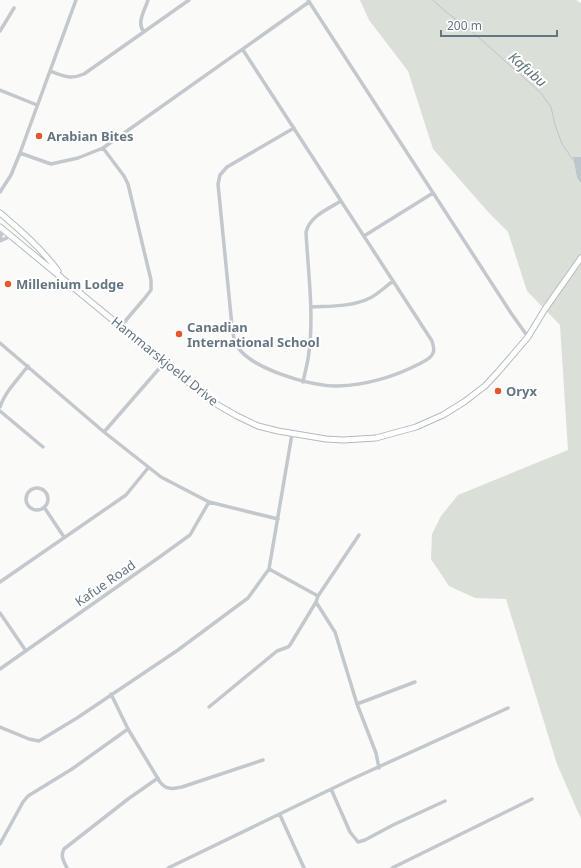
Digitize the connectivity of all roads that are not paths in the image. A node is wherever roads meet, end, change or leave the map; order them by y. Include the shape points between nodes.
1 (76, 0) edge
2 (148, 0) edge
3 (189, 0) edge
4 (309, 1) edge
5 (14, 8) dead end
6 (0, 31) edge
7 (144, 32) junction
8 (243, 50) junction
9 (50, 71) junction
10 (0, 90) edge
11 (37, 105) junction
12 (294, 128) junction
13 (103, 148) junction
14 (20, 153) junction
15 (0, 192) edge
16 (433, 193) junction
17 (341, 201) junction
18 (0, 213) edge
19 (1, 228) edge
20 (26, 235) junction
21 (10, 236) junction
22 (364, 236) junction
23 (0, 240) edge
24 (20, 244) junction
25 (581, 258) edge
26 (62, 277) junction
27 (393, 281) junction
28 (311, 307) junction
29 (121, 326) junction
30 (528, 337) junction
31 (0, 343) edge
32 (164, 363) junction
33 (28, 366) junction
34 (303, 382) junction
35 (0, 407) edge
36 (0, 411) edge
37 (104, 432) junction
38 (292, 434) junction
39 (43, 447) dead end
40 (148, 468) junction
41 (209, 502) junction
42 (44, 506) junction
43 (278, 519) junction
44 (359, 535) dead end
45 (64, 537) junction
46 (269, 569) junction
47 (0, 582) edge
48 (318, 596) junction
49 (316, 602) junction
50 (0, 613) edge
51 (26, 651) junction
52 (0, 668) edge
53 (415, 682) dead end
54 (111, 694) junction
55 (357, 704) junction
56 (209, 707) dead end
57 (508, 708) dead end
58 (0, 728) edge
59 (128, 729) junction
60 (264, 760) dead end
61 (379, 768) junction
62 (158, 778) junction
63 (331, 790) junction
64 (532, 800) dead end
65 (445, 801) dead end
66 (280, 815) junction
67 (0, 844) edge
68 (67, 868) edge
69 (168, 868) edge
70 (304, 868) edge
71 (392, 868) edge

1 - 9 street
2 - 7 street via 140,22 140,28
3 - 7 street
4 - 8 street
4 - 16 street
5 - 6 street
7 - 9 street via 84,74 74,78
8 - 12 street
8 - 13 street
9 - 11 street
10 - 11 street
11 - 14 street
12 - 17 street
12 - 34 street via 227,167 220,175 218,184 233,333 237,345 243,354 257,363
13 - 14 street via 78,158 51,164
13 - 29 street via 128,184 151,280 151,290
14 - 15 street via 11,175
16 - 22 street
16 - 30 street
17 - 22 street
17 - 28 street via 308,224 306,232
18 - 20 main road, Hammarskjoeld Drive
19 - 21 main road, Hammarskjoeld Drive
19 - 23 street
20 - 24 main road via 25,241
20 - 26 main road, Hammarskjoeld Drive via 46,255
21 - 23 street
21 - 24 main road, Hammarskjoeld Drive
22 - 27 street
24 - 26 main road, Hammarskjoeld Drive
25 - 30 main road, Hammarskjoeld Drive
26 - 29 main road, Hammarskjoeld Drive
27 - 28 street via 371,297 359,302
27 - 34 street via 432,341 434,347 430,357 407,370 370,382 337,386
28 - 34 street via 309,352
29 - 32 main road, Hammarskjoeld Drive
30 - 38 main road, Hammarskjoeld Drive via 479,390 443,415 416,427 376,438 362,439 338,440
31 - 33 street
32 - 37 street
32 - 38 main road, Hammarskjoeld Drive via 211,401 237,416 258,426
33 - 35 street via 7,392
33 - 37 street
36 - 39 street
37 - 40 street
38 - 43 street
40 - 41 street
40 - 45 street via 126,495
41 - 43 street
41 - 51 street, Kafue Road via 190,535
42 - 42 street via 36,510 31,508 26,500 29,491 38,488 46,493 48,498
42 - 45 street
43 - 46 street
44 - 48 street
45 - 47 street
46 - 48 street
46 - 54 street via 248,598 178,650
48 - 49 street
49 - 55 street via 335,632
49 - 56 street via 288,647 277,651
50 - 51 street
51 - 52 street, Kafue Road
53 - 55 street
54 - 58 street via 39,741 29,740
54 - 59 street
55 - 61 street
57 - 61 street
59 - 62 street
59 - 67 street via 72,769 28,796
60 - 62 street via 182,788 166,788
61 - 63 street
62 - 68 street via 64,849 62,858
63 - 65 street via 350,832 358,842
63 - 66 street
64 - 71 street
66 - 69 street
66 - 70 street

